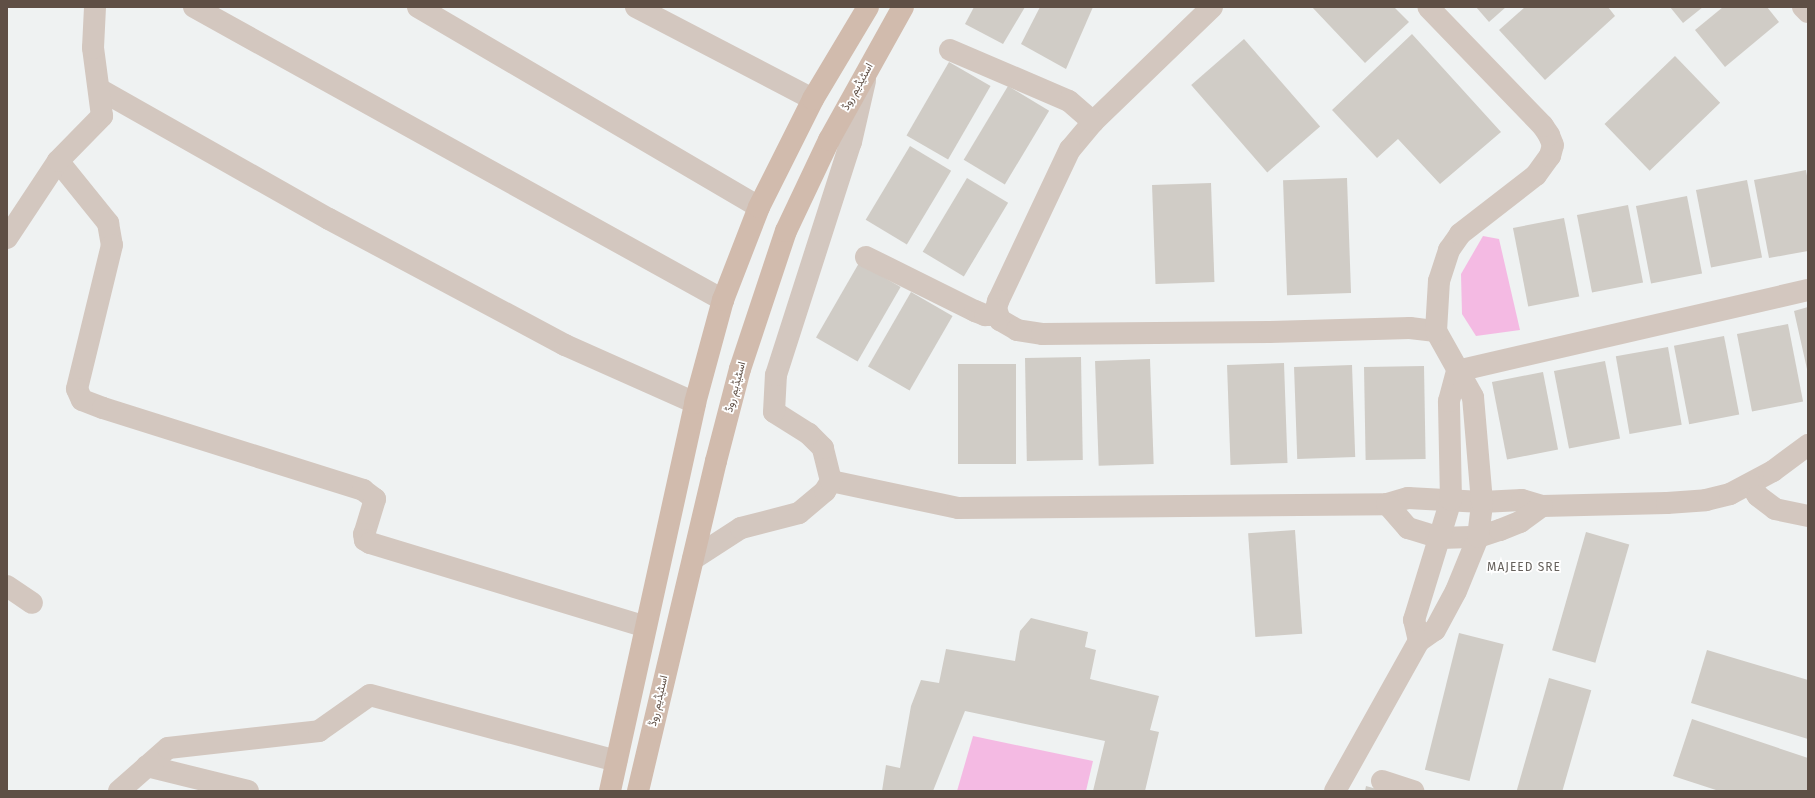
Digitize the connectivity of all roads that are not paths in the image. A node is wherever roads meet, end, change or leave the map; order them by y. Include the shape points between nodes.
1 (95, 7) edge
2 (194, 7) edge
3 (418, 7) edge
4 (636, 7) edge
5 (868, 7) edge
6 (903, 7) edge
7 (1212, 7) edge
8 (1428, 7) edge
9 (1803, 7) edge
10 (1808, 12) edge
11 (950, 50) dead end
12 (867, 70) junction
13 (98, 89) junction
14 (813, 99) junction
15 (1093, 122) junction
16 (58, 161) junction
17 (759, 207) junction
18 (7, 238) edge
19 (866, 257) dead end
20 (1808, 290) edge
21 (723, 300) junction
22 (997, 315) junction
23 (1436, 331) junction
24 (1457, 371) junction
25 (695, 403) junction
26 (1808, 445) edge
27 (831, 481) junction
28 (1750, 484) junction
29 (1451, 500) junction
30 (1482, 502) junction
31 (1387, 504) junction
32 (1542, 506) junction
33 (1808, 516) edge
34 (1478, 537) junction
35 (1440, 538) junction
36 (693, 558) junction
37 (7, 586) edge
38 (32, 603) dead end
39 (646, 627) junction
40 (1419, 641) junction
41 (616, 761) junction
42 (147, 766) junction
43 (1382, 781) dead end
44 (119, 791) edge
45 (248, 791) edge
46 (610, 791) edge
47 (638, 791) edge
48 (1335, 791) edge
49 (1413, 791) edge

1 - 13 street via 93,48
2 - 21 street
3 - 17 street
4 - 14 street
5 - 14 main road
6 - 12 main road, اسٹیڈیم روڈ
7 - 15 street
8 - 23 street via 1543,126 1553,146 1550,156 1536,175 1460,234 1449,250 1439,281
9 - 10 street
11 - 15 street via 1069,101
12 - 27 street via 851,142 776,376 774,412 809,434 823,448
12 - 36 main road, اسٹیڈیم روڈ via 829,140 786,231 740,369
13 - 16 street via 102,116
13 - 25 street via 329,219 565,345
14 - 17 main road
15 - 22 street via 1070,149 1062,164 998,301
16 - 18 street
16 - 39 street via 108,224 112,245 78,389 82,400 363,490 375,499 364,534 365,540 370,543
17 - 21 main road
19 - 22 street via 980,313
20 - 24 street
21 - 25 main road
22 - 23 street via 1005,325 1016,330 1042,334 1410,328
23 - 24 street
24 - 29 street via 1449,401
24 - 30 street via 1473,397
25 - 39 main road
26 - 28 street via 1773,471
27 - 31 street via 958,508
27 - 36 street via 825,491 799,513 740,528
28 - 32 street via 1730,494 1706,500
28 - 33 street via 1758,496 1775,509
29 - 30 street
29 - 31 street via 1408,498
29 - 35 street
30 - 32 street via 1522,500
30 - 34 street
31 - 35 street via 1408,528
32 - 34 street via 1520,522
34 - 35 street
34 - 40 street via 1456,591 1435,630
35 - 40 street via 1414,620
36 - 47 main road, اسٹیڈیم روڈ
37 - 38 street
39 - 41 main road
40 - 48 street
41 - 42 street via 370,695 319,731 168,748
41 - 46 main road
42 - 44 street
42 - 45 street
43 - 49 street

